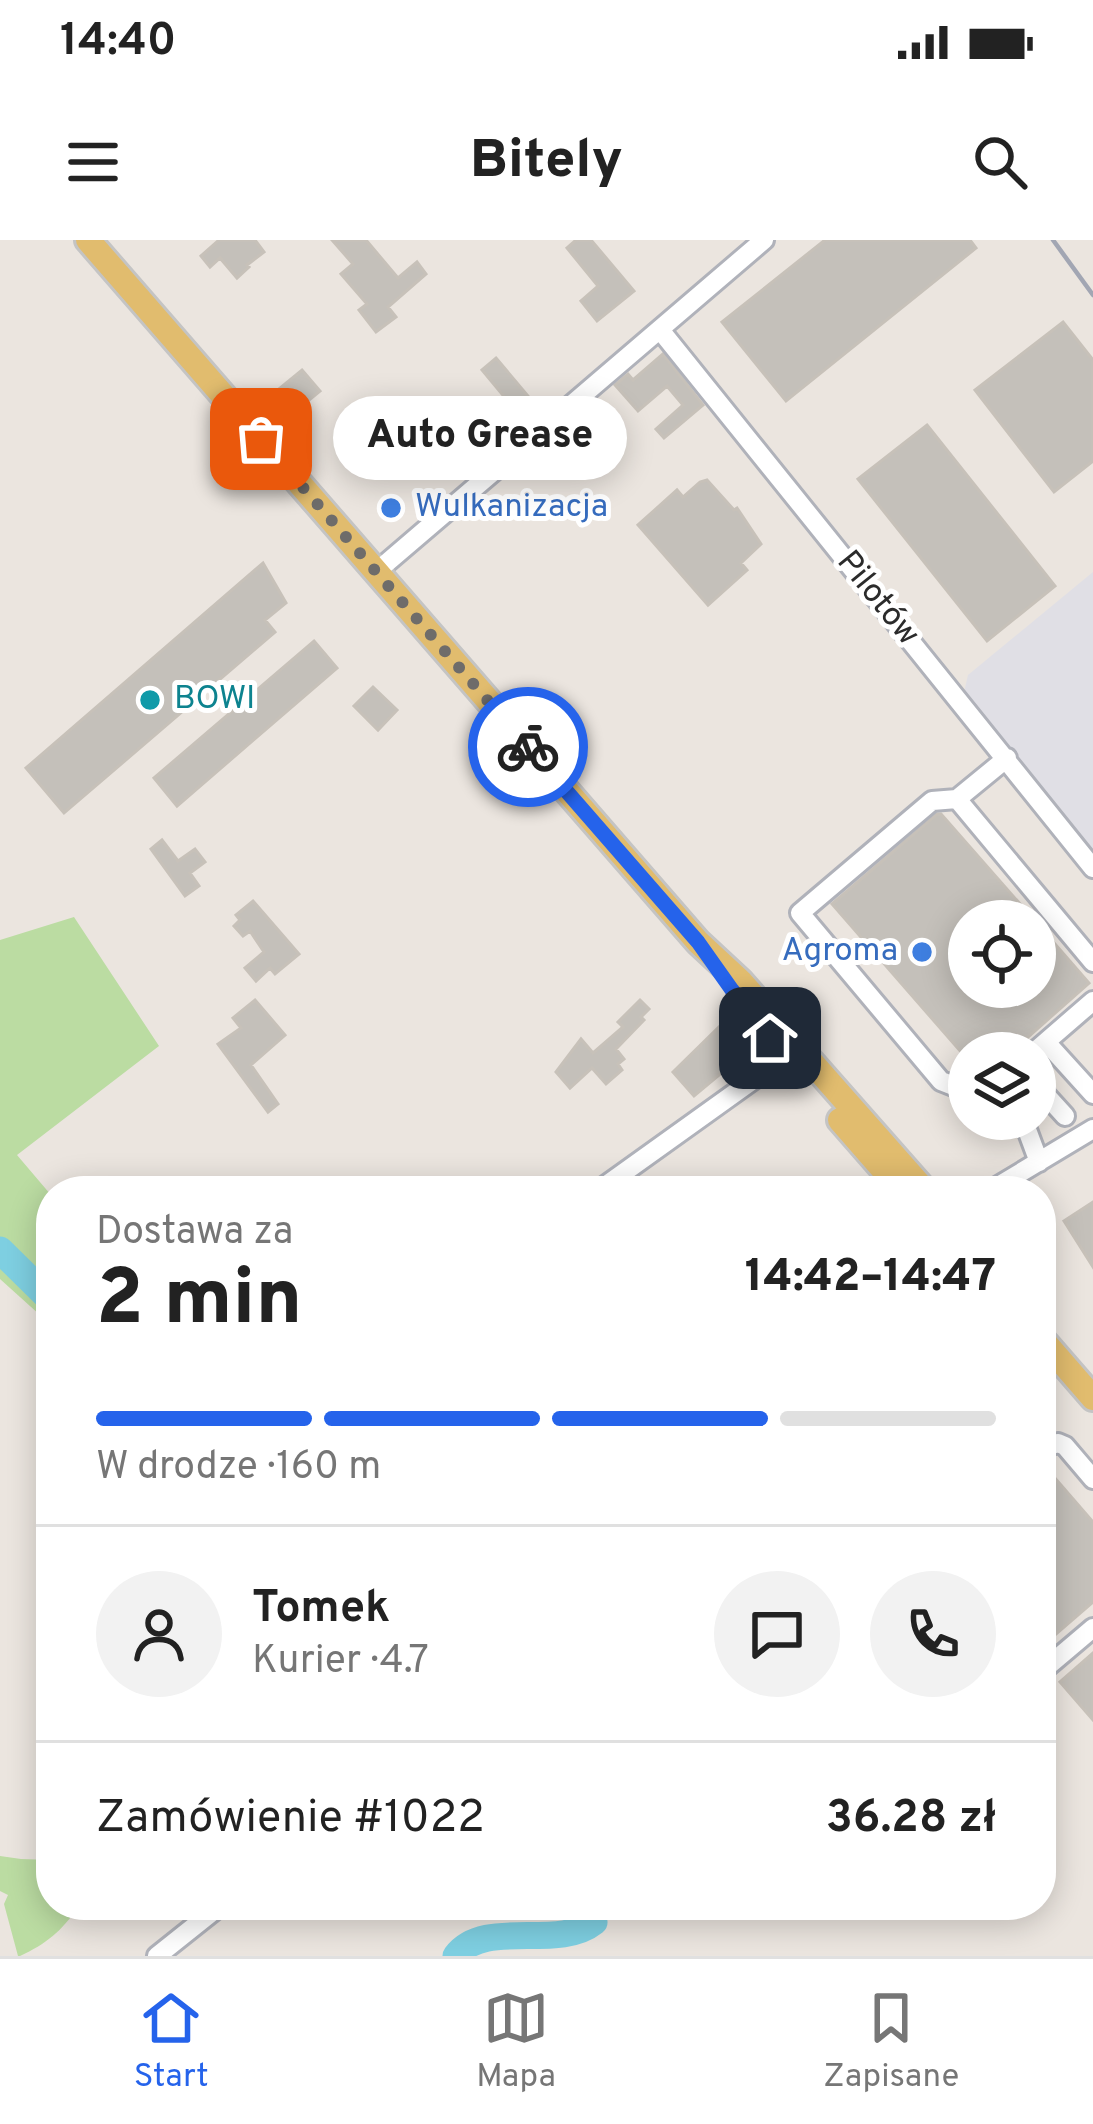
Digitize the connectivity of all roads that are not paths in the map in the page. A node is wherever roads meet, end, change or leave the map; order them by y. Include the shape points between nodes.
1 (88, 240) edge
2 (764, 240) edge
3 (661, 331) junction
4 (376, 572) junction
5 (1006, 758) junction
6 (957, 799) junction
7 (1093, 868) edge
8 (1093, 962) edge
9 (1093, 1001) edge
10 (1056, 1034) edge
11 (792, 1052) junction
12 (1056, 1062) edge
13 (948, 1084) edge
14 (1093, 1094) edge
15 (1056, 1106) edge
16 (1065, 1116) dead end
17 (1093, 1129) edge
18 (1031, 1140) edge
19 (1039, 1162) junction
20 (619, 1176) edge
21 (890, 1176) edge
22 (911, 1176) edge
23 (1015, 1176) edge
24 (1056, 1355) edge
25 (1093, 1398) edge
26 (1056, 1443) edge
27 (1093, 1479) edge
28 (1093, 1628) edge
29 (1056, 1659) edge
30 (202, 1920) edge
31 (157, 1956) edge

1 - 4 main road
2 - 3 street
3 - 4 street
3 - 5 street, Pilotów
4 - 11 main road via 740,981
5 - 6 street
5 - 7 street, Pilotów
6 - 8 street
6 - 13 street via 932,801 800,913
9 - 10 street
11 - 20 street
11 - 21 main road
11 - 22 main road
12 - 14 street
15 - 16 street
17 - 19 street
18 - 19 street
19 - 23 street
24 - 25 main road
26 - 27 street
28 - 29 street
30 - 31 street

